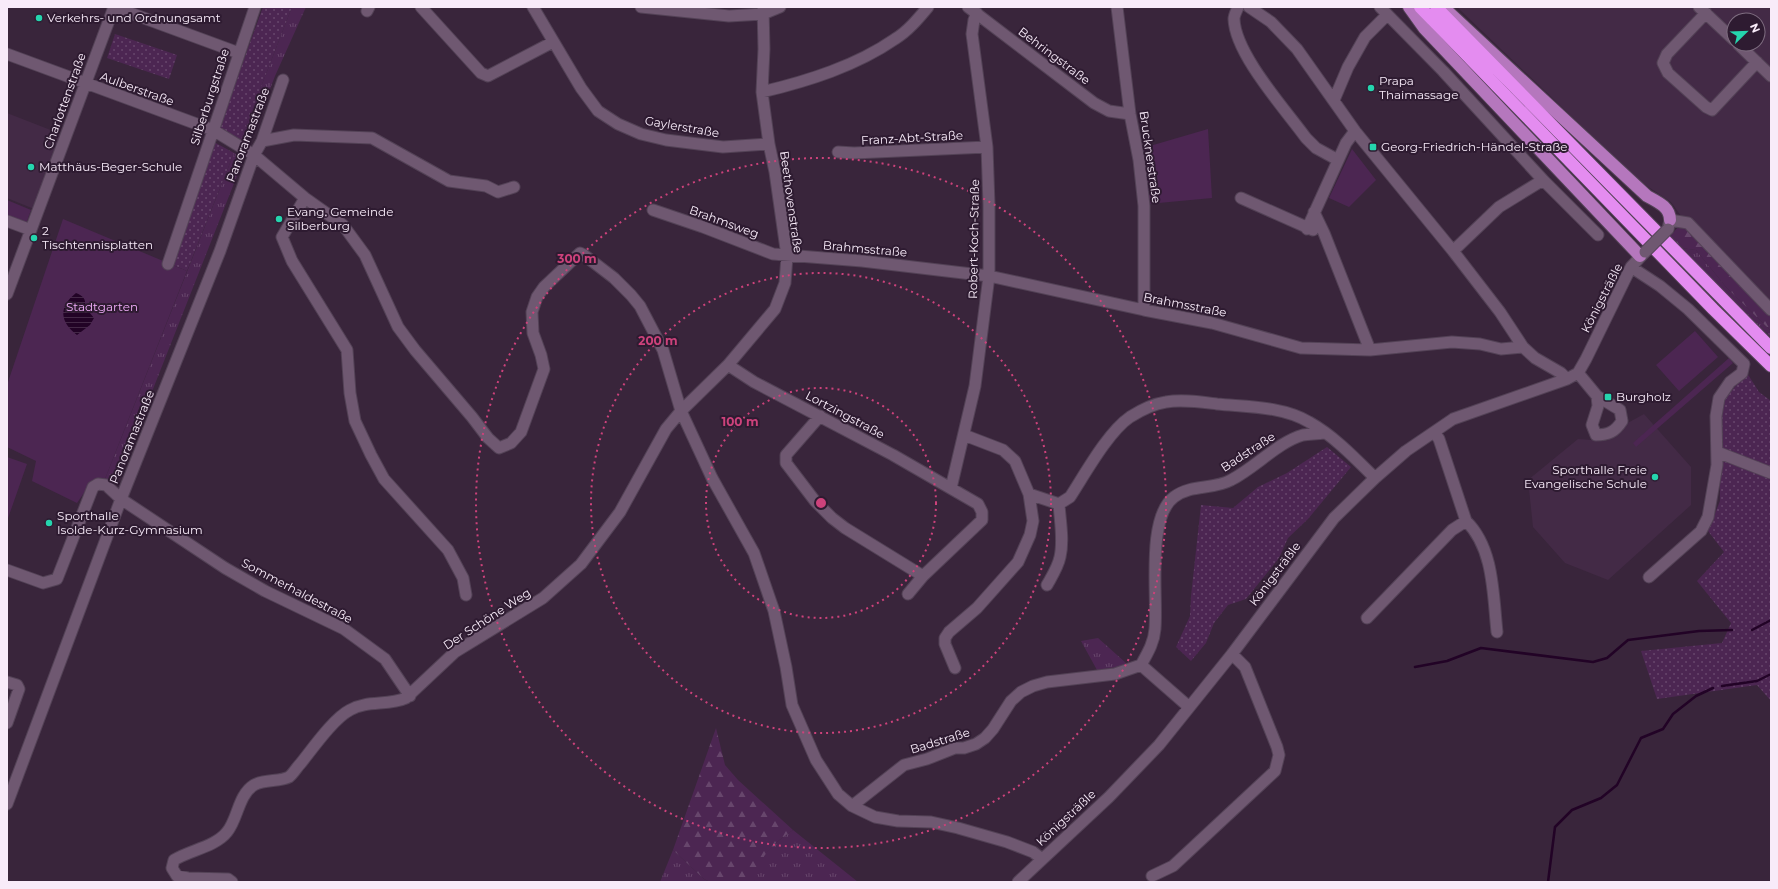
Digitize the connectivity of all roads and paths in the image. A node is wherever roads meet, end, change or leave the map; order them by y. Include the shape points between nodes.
1 (114, 7) edge
2 (255, 7) edge
3 (421, 7) edge
4 (533, 7) edge
5 (641, 7) edge
6 (780, 7) edge
7 (928, 7) edge
8 (1117, 7) edge
9 (1238, 7) edge
10 (1249, 7) edge
11 (1409, 7) edge
12 (1420, 7) edge
13 (1436, 7) edge
14 (1443, 7) edge
15 (1703, 9) edge
16 (972, 10) edge
17 (763, 11) edge
18 (1383, 11) edge
19 (1726, 32) edge
20 (553, 42) junction
21 (1747, 52) edge
22 (239, 53) junction
23 (7, 54) edge
24 (1758, 62) junction
25 (1771, 76) edge
26 (283, 80) dead end
27 (85, 83) junction
28 (762, 92) junction
29 (1334, 100) junction
30 (1130, 114) junction
31 (213, 130) junction
32 (1355, 131) junction
33 (262, 141) junction
34 (769, 144) junction
35 (987, 147) junction
36 (838, 152) dead end
37 (254, 155) junction
38 (1338, 160) junction
39 (1543, 180) junction
40 (514, 187) dead end
41 (305, 198) junction
42 (1241, 198) dead end
43 (653, 210) dead end
44 (1314, 212) junction
45 (7, 221) edge
46 (1669, 225) junction
47 (1307, 229) junction
48 (31, 230) junction
49 (1324, 233) junction
50 (1598, 235) dead end
51 (1453, 251) junction
52 (1643, 254) junction
53 (787, 256) junction
54 (168, 264) dead end
55 (1631, 267) junction
56 (989, 276) junction
57 (7, 294) edge
58 (1144, 310) junction
59 (1771, 310) edge
60 (1523, 347) junction
61 (1771, 348) edge
62 (1370, 350) junction
63 (728, 365) junction
64 (1771, 366) edge
65 (1578, 373) junction
66 (1567, 379) junction
67 (1597, 396) dead end
68 (681, 411) junction
69 (820, 416) junction
70 (1434, 432) junction
71 (1324, 433) junction
72 (964, 435) junction
73 (1717, 452) junction
74 (1771, 473) edge
75 (1375, 478) junction
76 (951, 488) junction
77 (1029, 494) junction
78 (121, 499) junction
79 (1059, 504) junction
80 (1466, 521) junction
81 (7, 570) edge
82 (923, 576) junction
83 (1648, 577) dead end
84 (1047, 585) dead end
85 (908, 594) dead end
86 (466, 595) dead end
87 (1367, 618) dead end
88 (1496, 632) dead end
89 (1232, 654) junction
90 (1141, 666) junction
91 (955, 668) dead end
92 (12, 684) edge
93 (410, 696) junction
94 (1190, 707) junction
95 (7, 723) edge
96 (7, 804) edge
97 (852, 806) junction
98 (1042, 859) junction
99 (1152, 876) dead end
100 (232, 882) edge
101 (1018, 882) edge

1 - 22 street
1 - 27 street, Charlottenstraße
2 - 22 street, Silberburgstraße
3 - 20 street via 472,64 488,76
4 - 20 street, Gaylerstraße
5 - 17 street via 729,16
6 - 17 street
7 - 28 street via 907,30 873,52 822,74
8 - 30 street, Brucknerstraße
9 - 38 street via 1234,18 1242,48 1257,72 1306,138 1316,148
10 - 29 street via 1284,34
11 - 52 main road via 1424,28
12 - 64 highway
13 - 61 highway
14 - 46 main road via 1647,196 1666,208 1670,214
15 - 19 street
15 - 24 street via 1667,54 1663,63 1668,73 1712,110
16 - 30 street, Behringstraße via 1094,103 1109,112
16 - 35 street, Robert-Koch-Straße via 972,34
17 - 28 street, Beethovenstraße
18 - 29 street via 1348,67
18 - 39 street via 1443,71
20 - 34 street, Gaylerstraße via 598,111 618,124 641,134 666,140 723,147
21 - 24 street
22 - 31 street, Silberburgstraße
23 - 27 street, Aulberstraße
24 - 25 street
26 - 33 street, Panoramastraße
27 - 31 street, Aulberstraße
27 - 48 street, Charlottenstraße
28 - 34 street, Beethovenstraße
29 - 32 street
30 - 58 street, Brucknerstraße via 1144,206
31 - 37 street, Aulberstraße
31 - 54 street, Silberburgstraße
32 - 38 street
32 - 51 street
33 - 37 street, Panoramastraße
33 - 40 street via 294,134 372,138 449,181 486,186 498,192
34 - 53 street, Beethovenstraße via 776,172
35 - 36 street, Franz-Abt-Straße via 854,154
35 - 56 street, Robert-Koch-Straße
37 - 41 street, Aulberstraße
37 - 78 street, Panoramastraße via 220,251
38 - 44 street
39 - 50 street
39 - 51 street via 1499,207
41 - 68 street, Aulberstraße via 343,225 365,255 398,327 488,438 499,448 511,443 521,432 544,370 533,334 532,312 537,297 580,253 614,278 640,306 663,350
41 - 86 street via 282,238 292,261 347,350 350,392 356,421 384,479 448,550 463,578
42 - 47 street
43 - 53 street, Brahmsweg via 773,254
44 - 47 street
44 - 49 street
45 - 48 street
46 - 52 street, Königsträßle, bridge
46 - 59 street via 1688,224
47 - 49 street
48 - 57 street, Charlottenstraße
49 - 62 street
51 - 60 street
52 - 55 street, Königsträßle
53 - 56 street, Brahmsstraße via 862,261
53 - 63 street, Beethovenstraße via 784,283 775,309
55 - 65 street, Königsträßle
55 - 73 street via 1688,309 1744,364 1742,373 1730,382 1719,398 1716,416
56 - 58 street, Brahmsstraße
56 - 72 street, Robert-Koch-Straße via 978,368
58 - 62 street, Brahmsstraße via 1212,323 1301,348
60 - 62 street, Brahmsstraße via 1501,349 1452,342
60 - 66 street
63 - 68 street, Beethovenstraße
63 - 69 street, Lortzingstraße via 761,386
65 - 66 street, Königsträßle
65 - 67 street
66 - 70 street, Königsträßle via 1458,416
68 - 93 street, Der Schöne Weg via 666,429 620,512 581,564 543,598 455,652
68 - 97 street via 712,478 754,552 774,610 792,705 806,739 838,794
69 - 76 street, Lortzingstraße
69 - 82 street via 786,454 786,463 832,518
70 - 75 street, Königsträßle via 1406,451
70 - 80 street via 1439,439
71 - 75 street via 1348,451
71 - 79 street via 1294,415 1270,409 1188,401 1154,404 1129,418 1115,431 1070,497
71 - 90 street, Badstraße via 1303,435 1288,442 1230,481 1213,487 1183,491 1172,498 1165,507 1158,528 1155,629 1151,646
72 - 76 street, Robert-Koch-Straße
72 - 77 street via 1003,450 1015,461
73 - 74 street
73 - 83 street via 1717,472 1708,517 1701,531
75 - 89 street, Königsträßle via 1334,518
76 - 82 street, Lortzingstraße via 978,504 982,520
77 - 79 street
77 - 91 street via 1033,521 1018,562 977,608 948,632 945,638
78 - 81 street, Sommerhaldestraße via 106,485 98,484 93,487 57,579 43,583
78 - 93 street, Sommerhaldestraße via 225,568 265,591 344,629 385,659
78 - 96 street, Panoramastraße
79 - 84 street via 1062,541 1060,557
80 - 87 street via 1452,530
80 - 88 street via 1476,531 1491,575
82 - 85 street
89 - 94 street, Königsträßle
89 - 99 street via 1245,667 1277,747 1279,755 1275,771 1173,866
90 - 94 street
90 - 97 street, Badstraße via 1115,674 1033,686 1011,701 986,738 964,748 955,748 904,765
92 - 95 street via 19,693
93 - 100 street, Der Schöne Weg via 400,701 359,706 349,710 337,720 289,776 253,786 244,797 228,831 220,839 174,860 172,868 177,876 228,879
94 - 98 street, Königsträßle via 1159,745
97 - 98 street via 875,817 931,822 1007,842 1033,852
98 - 101 street, Königsträßle

